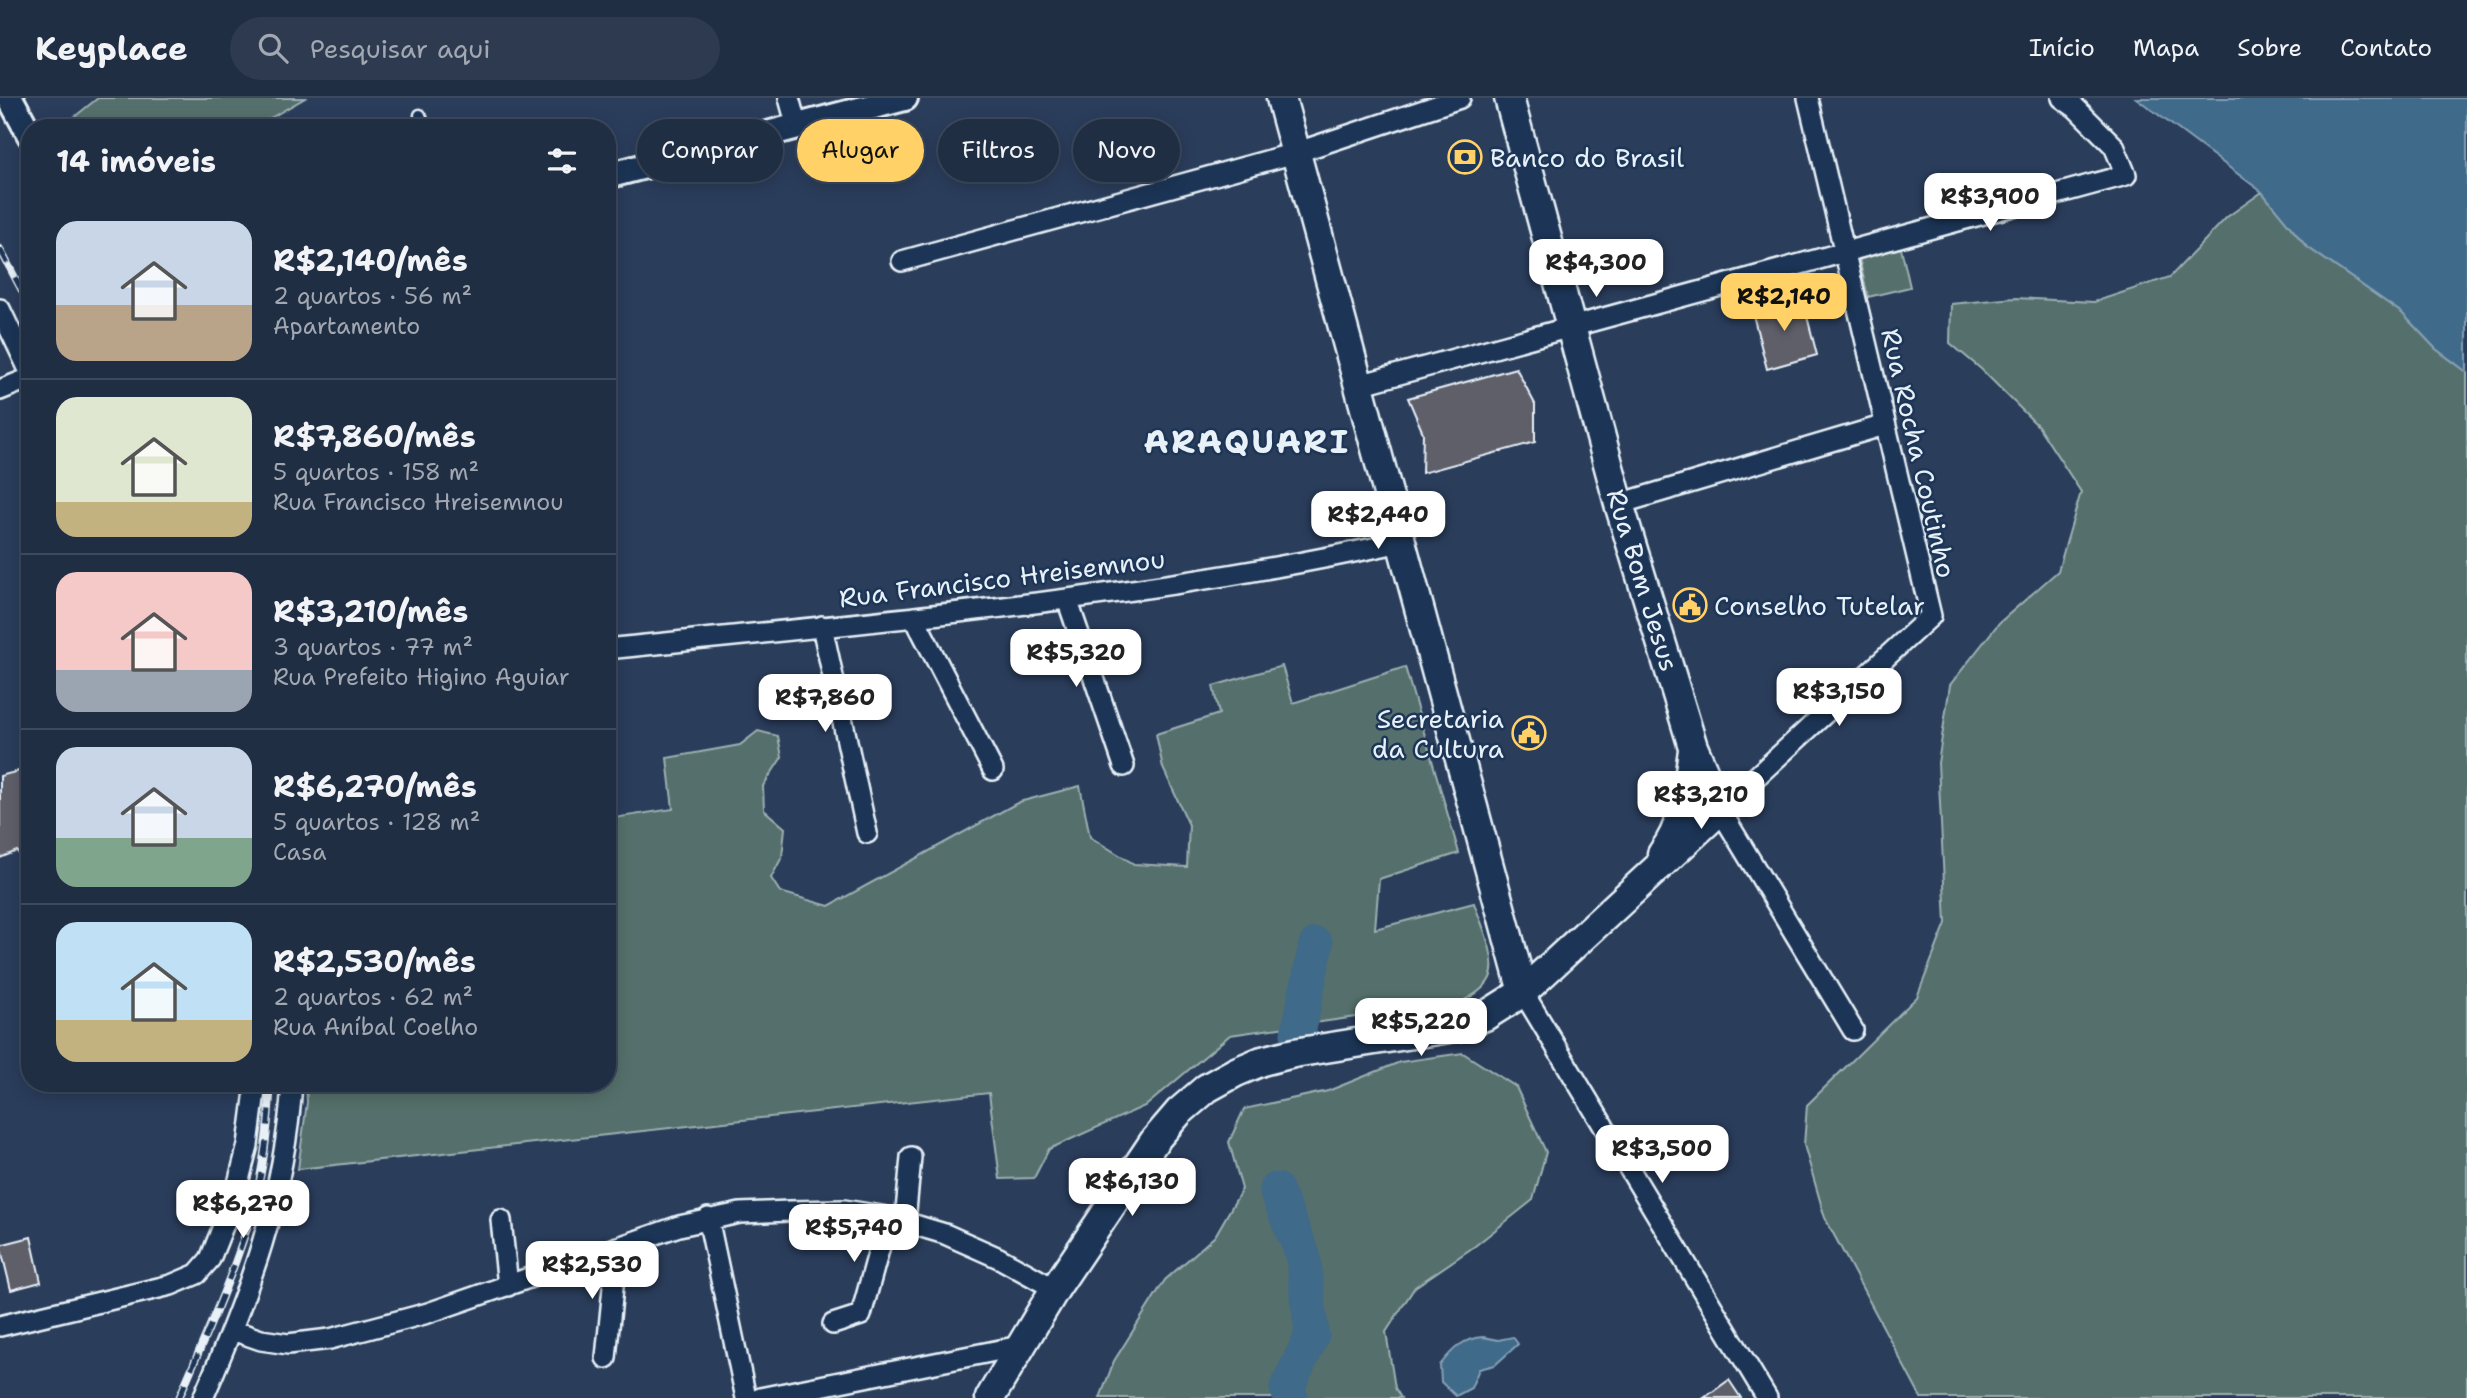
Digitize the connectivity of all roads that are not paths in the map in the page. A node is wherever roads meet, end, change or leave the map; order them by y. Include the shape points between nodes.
1 (10, 98) edge
2 (789, 98) edge
3 (905, 98) edge
4 (1280, 98) edge
5 (1460, 98) edge
6 (1509, 98) edge
7 (1808, 98) edge
8 (2062, 98) edge
9 (420, 115) dead end
10 (21, 119) edge
11 (422, 119) edge
12 (827, 119) edge
13 (797, 127) joint
14 (1295, 153) junction
15 (616, 174) edge
16 (1844, 252) junction
17 (902, 261) dead end
18 (0, 309) edge
19 (1570, 327) junction
20 (21, 353) edge
21 (21, 382) edge
22 (1359, 386) junction
23 (0, 390) edge
24 (1885, 425) junction
25 (1619, 503) junction
26 (1401, 542) junction
27 (1068, 599) junction
28 (914, 617) junction
29 (822, 626) junction
30 (616, 648) edge
31 (1693, 747) junction
32 (1124, 766) dead end
33 (993, 770) dead end
34 (1720, 810) junction
35 (867, 833) dead end
36 (1638, 886) junction
37 (1523, 992) junction
38 (1853, 1030) dead end
39 (255, 1092) edge
40 (291, 1092) edge
41 (911, 1157) dead end
42 (708, 1218) junction
43 (897, 1219) junction
44 (501, 1220) dead end
45 (617, 1247) junction
46 (508, 1286) junction
47 (1055, 1289) junction
48 (834, 1324) dead end
49 (0, 1326) edge
50 (232, 1329) junction
51 (1020, 1346) junction
52 (606, 1358) dead end
53 (203, 1398) edge
54 (746, 1398) edge
55 (760, 1398) edge
56 (990, 1398) edge
57 (1767, 1398) edge

1 - 10 street
2 - 13 street
3 - 12 street
4 - 14 main road
5 - 14 street
6 - 19 main road, Rua Bom Jesus
7 - 16 street, Rua Rocha Coutinho
8 - 16 street via 2114,146 2126,175
9 - 11 lane
13 - 15 street
14 - 17 street
14 - 22 main road
16 - 19 street
16 - 24 street, Rua Rocha Coutinho
18 - 20 street
19 - 22 street
19 - 25 main road, Rua Bom Jesus
21 - 23 street
22 - 26 main road
24 - 25 street
24 - 34 street, Rua Rocha Coutinho via 1930,616
25 - 31 main road, Rua Bom Jesus
26 - 27 street, Rua Francisco Hreisemnou via 1244,574
26 - 37 main road
27 - 28 street, Rua Francisco Hreisemnou
27 - 32 street
28 - 29 street, Rua Francisco Hreisemnou
28 - 33 street
29 - 30 street, Rua Francisco Hreisemnou
29 - 35 street
31 - 34 main road, Rua Bom Jesus
31 - 36 main road via 1679,822 1668,847
34 - 36 main road
34 - 38 street, Rua Bom Jesus
36 - 37 main road
37 - 47 main road via 1485,1016 1456,1027 1294,1053 1262,1061 1207,1088 1155,1140
37 - 57 street
39 - 49 street via 248,1145 233,1199 210,1259 197,1274 171,1286
40 - 50 street via 272,1213
41 - 43 street
42 - 43 street via 844,1210
42 - 45 street
42 - 54 street
43 - 47 street via 945,1234
43 - 48 street via 861,1315
44 - 46 street
45 - 46 street
45 - 52 street
46 - 50 street via 330,1339 288,1344
47 - 51 main road
50 - 53 street
51 - 55 street
51 - 56 main road

